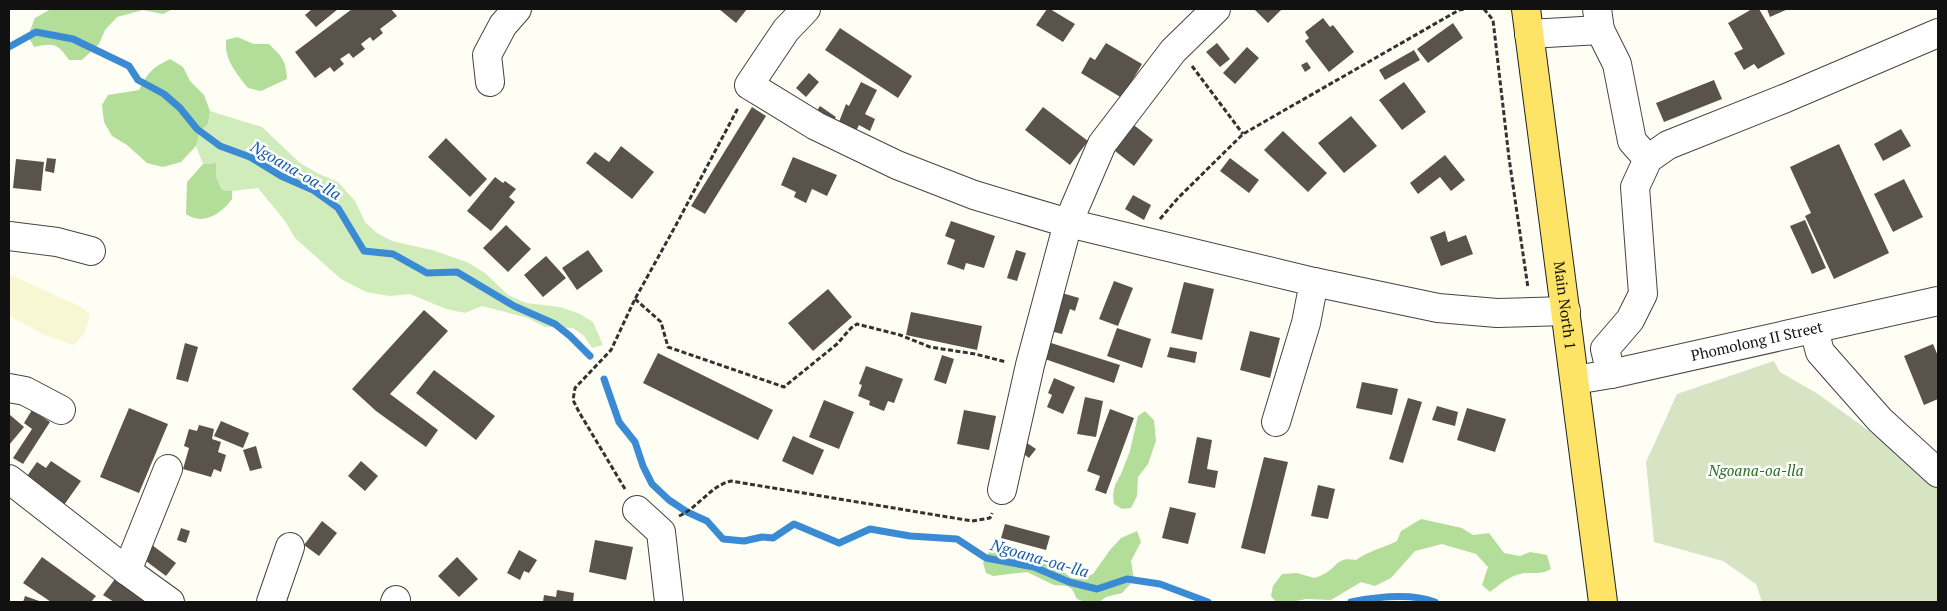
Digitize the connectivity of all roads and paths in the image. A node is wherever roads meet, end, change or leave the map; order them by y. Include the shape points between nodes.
1 (517, 9) edge
2 (806, 9) edge
3 (1216, 9) edge
4 (1465, 9) edge
5 (1484, 9) edge
6 (1599, 19) edge
7 (1528, 22) edge
8 (1938, 34) edge
9 (1178, 46) junction
10 (490, 82) dead end
11 (750, 85) junction
12 (1243, 134) junction
13 (1648, 159) junction
14 (1068, 223) junction
15 (9, 236) edge
16 (1142, 240) junction
17 (91, 251) dead end
18 (1314, 282) junction
19 (635, 299) junction
20 (1938, 301) edge
21 (1566, 310) junction
22 (1532, 312) junction
23 (1814, 330) junction
24 (1030, 365) junction
25 (1611, 374) junction
26 (1575, 380) junction
27 (9, 388) edge
28 (61, 410) dead end
29 (1276, 422) dead end
30 (168, 469) dead end
31 (1938, 473) edge
32 (9, 480) edge
33 (1002, 490) joint
34 (637, 510) joint
35 (661, 532) junction
36 (290, 547) dead end
37 (127, 571) junction
38 (170, 602) edge
39 (271, 602) edge
40 (669, 602) edge
41 (1603, 602) edge

1 - 10 street via 503,25 486,55
2 - 11 street via 786,30
3 - 9 street
4 - 12 path
5 - 22 path via 1493,20
6 - 7 street
6 - 13 street via 1617,64 1632,141
7 - 21 main road, Main North 1
8 - 13 street via 1668,145
9 - 12 path
9 - 14 street via 1102,144
11 - 14 street via 816,126 897,165 974,195
11 - 19 path
12 - 16 path via 1178,198
13 - 25 street via 1635,187 1643,294 1630,320 1605,348
14 - 16 street
14 - 24 street
15 - 17 street via 57,242
16 - 18 street
18 - 22 street via 1438,308
18 - 29 street via 1306,323
19 - 24 path via 661,322 668,347 784,387 857,324 930,347
19 - 34 path via 611,350 575,388 573,400
20 - 23 street, Phomolong II Street
21 - 22 street
21 - 26 main road, Main North 1
23 - 25 street, Phomolong II Street
23 - 31 street via 1820,352 1880,420
24 - 33 street
25 - 26 street, Phomolong II Street
26 - 41 main road, Main North 1
27 - 28 street via 25,391
30 - 37 street
32 - 37 street
33 - 35 path via 990,518 972,521 731,481 720,484 687,512 666,523
34 - 35 street
35 - 40 street
36 - 39 street
37 - 38 street

